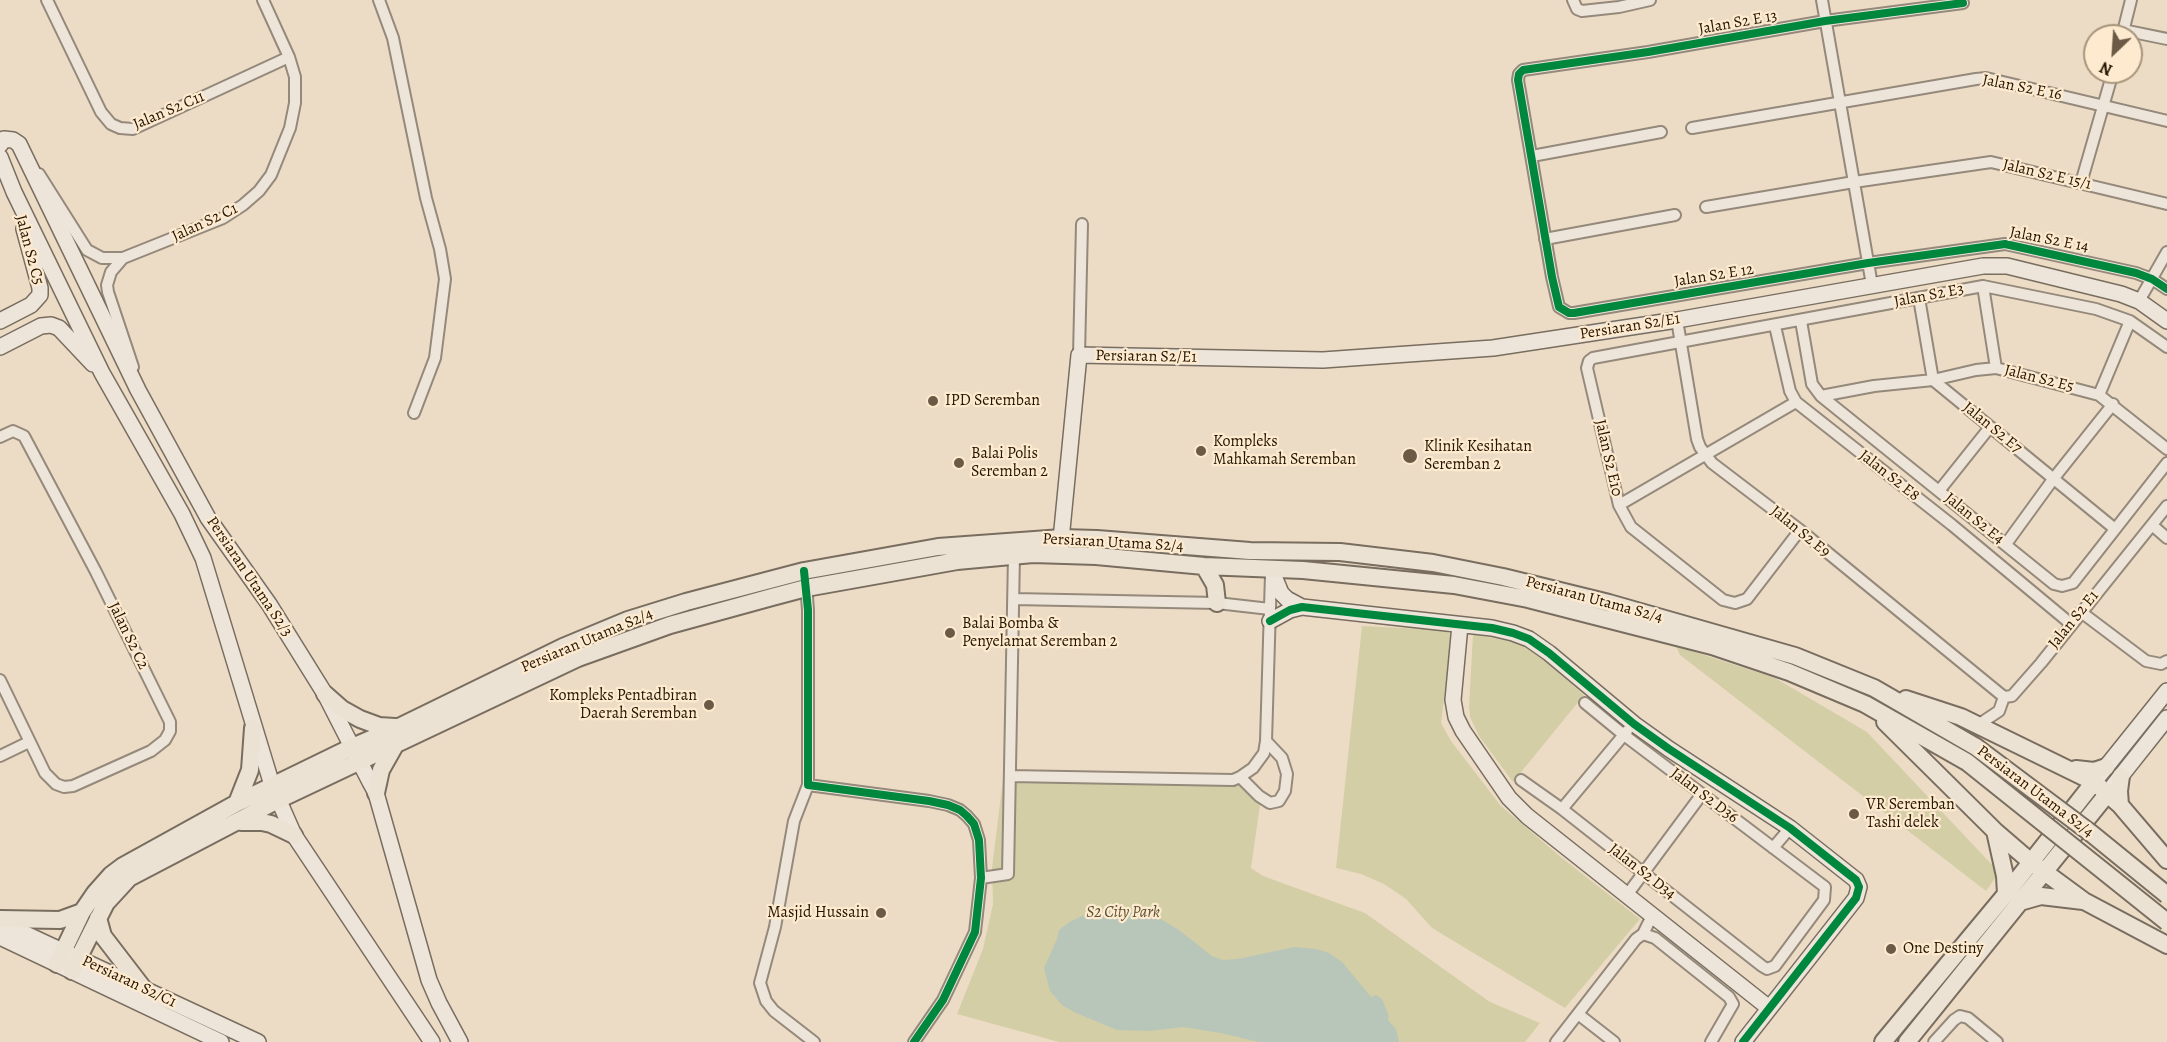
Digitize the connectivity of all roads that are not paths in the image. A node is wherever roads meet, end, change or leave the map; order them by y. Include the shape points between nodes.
1 (47, 0) edge
2 (263, 0) edge
3 (379, 0) edge
4 (1574, 0) edge
5 (1650, 0) edge
6 (1822, 0) edge
7 (2131, 0) edge
8 (1963, 3) dead end
9 (1825, 21) junction
10 (2125, 24) edge
11 (2143, 36) edge
12 (2167, 39) edge
13 (289, 57) junction
14 (2109, 84) edge
15 (1839, 101) junction
16 (2103, 105) junction
17 (2167, 121) edge
18 (1692, 128) dead end
19 (1661, 132) dead end
20 (0, 145) edge
21 (1532, 156) junction
22 (0, 157) edge
23 (28, 161) junction
24 (1854, 182) junction
25 (2081, 183) junction
26 (14, 192) junction
27 (2167, 204) edge
28 (1706, 207) dead end
29 (1675, 215) dead end
30 (1082, 224) dead end
31 (1545, 239) junction
32 (2167, 252) edge
33 (123, 258) junction
34 (1868, 263) junction
35 (2152, 279) junction
36 (1872, 285) junction
37 (1983, 286) junction
38 (2167, 289) edge
39 (1919, 298) junction
40 (2139, 302) junction
41 (1677, 320) junction
42 (0, 321) edge
43 (1801, 321) junction
44 (2130, 321) junction
45 (2167, 321) edge
46 (1776, 326) junction
47 (1681, 342) junction
48 (0, 347) edge
49 (2167, 347) edge
50 (1079, 355) junction
51 (1996, 368) junction
52 (102, 373) junction
53 (1933, 380) junction
54 (138, 390) junction
55 (2099, 394) junction
56 (1821, 396) junction
57 (1796, 402) junction
58 (2113, 404) junction
59 (414, 413) dead end
60 (1990, 427) junction
61 (0, 437) edge
62 (2167, 449) edge
63 (1706, 456) junction
64 (2167, 463) edge
65 (2054, 478) junction
66 (1939, 491) junction
67 (1619, 505) junction
68 (2167, 506) edge
69 (2152, 525) junction
70 (2115, 529) junction
71 (1800, 531) junction
72 (1062, 538) junction
73 (2167, 538) edge
74 (2006, 544) junction
75 (1250, 551) junction
76 (940, 555) junction
77 (1014, 555) junction
78 (1060, 555) junction
79 (1204, 566) junction
80 (1271, 569) junction
81 (804, 571) junction
82 (806, 588) junction
83 (1014, 599) junction
84 (1217, 603) junction
85 (1302, 607) junction
86 (2081, 612) junction
87 (1270, 615) junction
88 (2071, 624) junction
89 (1460, 625) junction
90 (2167, 661) edge
91 (0, 680) edge
92 (1874, 688) junction
93 (2166, 693) edge
94 (325, 694) junction
95 (2004, 697) junction
96 (1585, 703) dead end
97 (1865, 704) junction
98 (2167, 717) edge
99 (1978, 725) junction
100 (399, 727) junction
101 (253, 728) junction
102 (1629, 730) junction
103 (1266, 741) junction
104 (29, 742) junction
105 (394, 747) junction
106 (356, 755) junction
107 (0, 756) edge
108 (2106, 766) junction
109 (2070, 768) junction
110 (1010, 776) junction
111 (2121, 776) junction
112 (1240, 777) junction
113 (1521, 780) dead end
114 (2094, 782) junction
115 (808, 785) junction
116 (275, 793) junction
117 (376, 793) junction
118 (2108, 793) junction
119 (1702, 794) junction
120 (237, 803) junction
121 (2120, 805) junction
122 (1562, 810) junction
123 (234, 822) junction
124 (1790, 828) junction
125 (1995, 831) junction
126 (294, 835) junction
127 (1773, 848) junction
128 (2167, 860) edge
129 (2038, 867) junction
130 (1644, 874) junction
131 (981, 878) junction
132 (1627, 895) junction
133 (2167, 896) edge
134 (2013, 898) junction
135 (2084, 901) junction
136 (82, 912) junction
137 (1652, 916) junction
138 (98, 918) junction
139 (0, 921) edge
140 (2167, 922) edge
141 (1643, 934) junction
142 (0, 937) edge
143 (2167, 945) edge
144 (68, 961) junction
145 (1762, 966) joint
146 (142, 988) junction
147 (1769, 1008) junction
148 (1578, 1014) junction
149 (221, 1042) edge
150 (258, 1042) edge
151 (432, 1042) edge
152 (460, 1042) edge
153 (814, 1042) edge
154 (914, 1042) edge
155 (1556, 1042) edge
156 (1614, 1042) edge
157 (1711, 1042) edge
158 (1743, 1042) edge
159 (1883, 1042) edge
160 (1906, 1042) edge
161 (1934, 1042) edge
162 (1997, 1042) edge

1 - 13 street, Jalan S2 C11 via 101,112 120,128 133,129
2 - 13 street, Jalan S2 C1
3 - 59 street via 393,38 445,279 435,358
4 - 5 street via 1582,11
6 - 9 street
7 - 10 street
8 - 9 street, Jalan S2 E 13
9 - 15 street
9 - 21 street, Jalan S2 E 13 via 1523,70 1518,80
11 - 12 street
13 - 33 street, Jalan S2 C1 via 295,77 290,128 259,191 223,218
14 - 16 street
15 - 16 street, Jalan S2 E 16 via 1986,78
15 - 18 street, Jalan S2 E 16
15 - 24 street
16 - 17 street, Jalan S2 E 16
16 - 25 street
19 - 21 street
20 - 23 street, Persiaran Utama S2/3 via 4,139 13,140
21 - 31 street
22 - 26 street, Persiaran Utama S2/3
23 - 33 street via 42,176 87,250 102,258
23 - 54 street, Persiaran Utama S2/3
24 - 25 street, Jalan S2 E 15/1 via 1991,162
24 - 28 street, Jalan S2 E 15/1
24 - 34 street
25 - 27 street, Jalan S2 E 15/1
26 - 42 street, Jalan S2 C5 via 40,295 31,305
26 - 52 street, Persiaran Utama S2/3
29 - 31 street
30 - 50 street
31 - 34 street, Jalan S2 E 12 via 1559,307 1574,313
32 - 35 street
33 - 54 street via 108,278 108,292
34 - 35 street, Jalan S2 E 14 via 2005,244
34 - 36 street
35 - 38 street, Jalan S2 E 14
35 - 40 street
36 - 40 street, Persiaran S2/E1 via 1983,266 2007,266
36 - 41 street, Persiaran S2/E1
37 - 39 street, Jalan S2 E3
37 - 44 street, Jalan S2 E3 via 2096,309
37 - 51 street
39 - 43 street, Jalan S2 E3
39 - 53 street
40 - 45 street, Persiaran S2/E1
41 - 47 street, Jalan S2 E9
41 - 50 street, Persiaran S2/E1 via 1421,355 1323,360
43 - 46 street, Jalan S2 E3
43 - 56 street, Jalan S2 E4 via 1812,384
44 - 49 street, Jalan S2 E3
44 - 55 street
46 - 47 street, Jalan S2 E3
46 - 57 street via 1790,392
47 - 63 street, Jalan S2 E9 via 1697,439
47 - 67 street, Jalan S2 E10 via 1589,361 1587,368
48 - 52 street via 41,326 51,325 59,328
50 - 72 street
51 - 53 street, Jalan S2 E5
51 - 55 street, Jalan S2 E5
52 - 101 street, Persiaran Utama S2/3 via 203,558
53 - 56 street, Jalan S2 E5
53 - 60 street, Jalan S2 E7
54 - 94 street, Persiaran Utama S2/3 via 208,518 269,604
55 - 58 street, Jalan S2 E5
56 - 66 street, Jalan S2 E4
57 - 63 street
57 - 88 street, Jalan S2 E8
58 - 62 street, Jalan S2 E5
58 - 65 street
60 - 65 street, Jalan S2 E7
60 - 66 street
61 - 104 street, Jalan S2 C2 via 13,431 24,436 170,722 165,740 151,751 73,786 56,784 45,773
63 - 67 street
63 - 71 street, Jalan S2 E9
64 - 70 street, Jalan S2 E4
65 - 70 street, Jalan S2 E7
65 - 74 street
66 - 74 street, Jalan S2 E4
67 - 71 street, Jalan S2 E10 via 1631,527 1723,600 1735,603 1746,599
68 - 69 street, Jalan S2 E1
69 - 73 street
69 - 86 street, Jalan S2 E1
70 - 74 street, Jalan S2 E4 via 2068,586 2054,584
71 - 95 street, Jalan S2 E9
72 - 75 main road, Persiaran Utama S2/4
72 - 76 main road, Persiaran Utama S2/4
72 - 78 street
75 - 80 main road
75 - 92 main road, Persiaran Utama S2/4 via 1340,552 1433,563 1503,577 1796,656
76 - 77 main road, Persiaran Utama S2/4
76 - 81 main road, Persiaran Utama S2/4
76 - 82 main road, Persiaran Utama S2/4
77 - 78 main road, Persiaran Utama S2/4
77 - 83 street
78 - 79 main road, Persiaran Utama S2/4
79 - 80 main road, Persiaran Utama S2/4
79 - 84 main road via 1215,585
80 - 85 street via 1281,593
80 - 87 street
80 - 97 main road, Persiaran Utama S2/4 via 1454,585 1528,599 1712,646
81 - 82 street
81 - 100 main road, Persiaran Utama S2/4 via 628,621 563,647
82 - 105 main road, Persiaran Utama S2/4 via 670,625 578,658
82 - 115 street
83 - 84 street
83 - 110 street
84 - 87 street
85 - 87 street
85 - 89 street
86 - 88 street, Jalan S2 E1
86 - 90 street via 2146,661
87 - 103 street
88 - 95 street, Jalan S2 E1 via 2012,696
89 - 102 street via 1529,639 1549,653
89 - 132 street via 1453,700 1463,731 1509,798 1527,816
91 - 104 street
92 - 99 main road
92 - 133 main road, Persiaran Utama S2/4, bridge via 1976,747
93 - 108 street
94 - 100 main road via 360,719 379,726
94 - 106 street, Persiaran Utama S2/3
95 - 99 street, Jalan S2 E1 via 1999,711
96 - 102 street, Jalan S2 D36
97 - 125 main road
97 - 140 main road, Persiaran Utama S2/4, bridge via 1967,762
98 - 111 street
99 - 109 main road
100 - 106 main road, Persiaran Utama S2/4
101 - 116 street, Persiaran Utama S2/3
101 - 120 main road via 250,770
102 - 119 street, Jalan S2 D36
102 - 122 street
102 - 124 street via 1669,749
103 - 112 street via 1264,753
103 - 112 street via 1282,758 1287,774 1279,801 1270,803
104 - 107 street
105 - 106 main road, Persiaran Utama S2/4
105 - 117 main road via 381,770
106 - 116 main road, Persiaran Utama S2/4
106 - 117 street, Persiaran Utama S2/3
108 - 109 main road via 2094,771
108 - 114 street
109 - 114 main road
110 - 112 street via 1233,780
110 - 131 street via 1008,874
111 - 118 street
111 - 121 main road
113 - 122 street, Jalan S2 D34
114 - 118 main road
114 - 129 main road
115 - 131 street via 929,801 960,810 974,824 979,840
115 - 153 street via 794,821 775,927 760,983 774,1011
116 - 120 main road, Persiaran Utama S2/4
116 - 123 main road, Persiaran Utama S2/4
116 - 126 street, Persiaran Utama S2/3
117 - 152 street, Persiaran Utama S2/3 via 429,980
118 - 121 main road
118 - 129 main road
119 - 127 street, Jalan S2 D36
119 - 130 street
120 - 136 main road, Persiaran Utama S2/4 via 123,866
121 - 128 main road
122 - 130 street, Jalan S2 D34
123 - 126 main road via 272,824
123 - 138 main road, Persiaran Utama S2/4 via 129,878
124 - 127 street
124 - 147 street via 1856,880 1859,887 1856,898
125 - 129 main road
125 - 134 main road
126 - 151 street, Persiaran Utama S2/3
127 - 145 street, Jalan S2 D36 via 1825,887 1824,900 1775,966
129 - 134 main road
129 - 135 main road
130 - 132 street
130 - 145 street, Jalan S2 D34
131 - 154 street via 971,944 943,1000
132 - 137 street
134 - 135 main road
134 - 159 main road
134 - 160 main road
135 - 143 main road
136 - 139 main road via 60,920
136 - 144 main road, Persiaran Utama S2/4
137 - 141 street
137 - 147 street
138 - 144 main road, Persiaran Utama S2/4
138 - 146 main road via 103,936
139 - 144 street, Persiaran S2/C1
141 - 148 street
141 - 157 street via 1655,938 1729,997 1733,1004
142 - 144 street, Persiaran S2/C1
144 - 146 street, Persiaran S2/C1
144 - 149 street, Persiaran S2/C1
146 - 150 street, Persiaran S2/C1
147 - 158 street
148 - 155 street
148 - 156 street
161 - 162 street via 1960,1016

